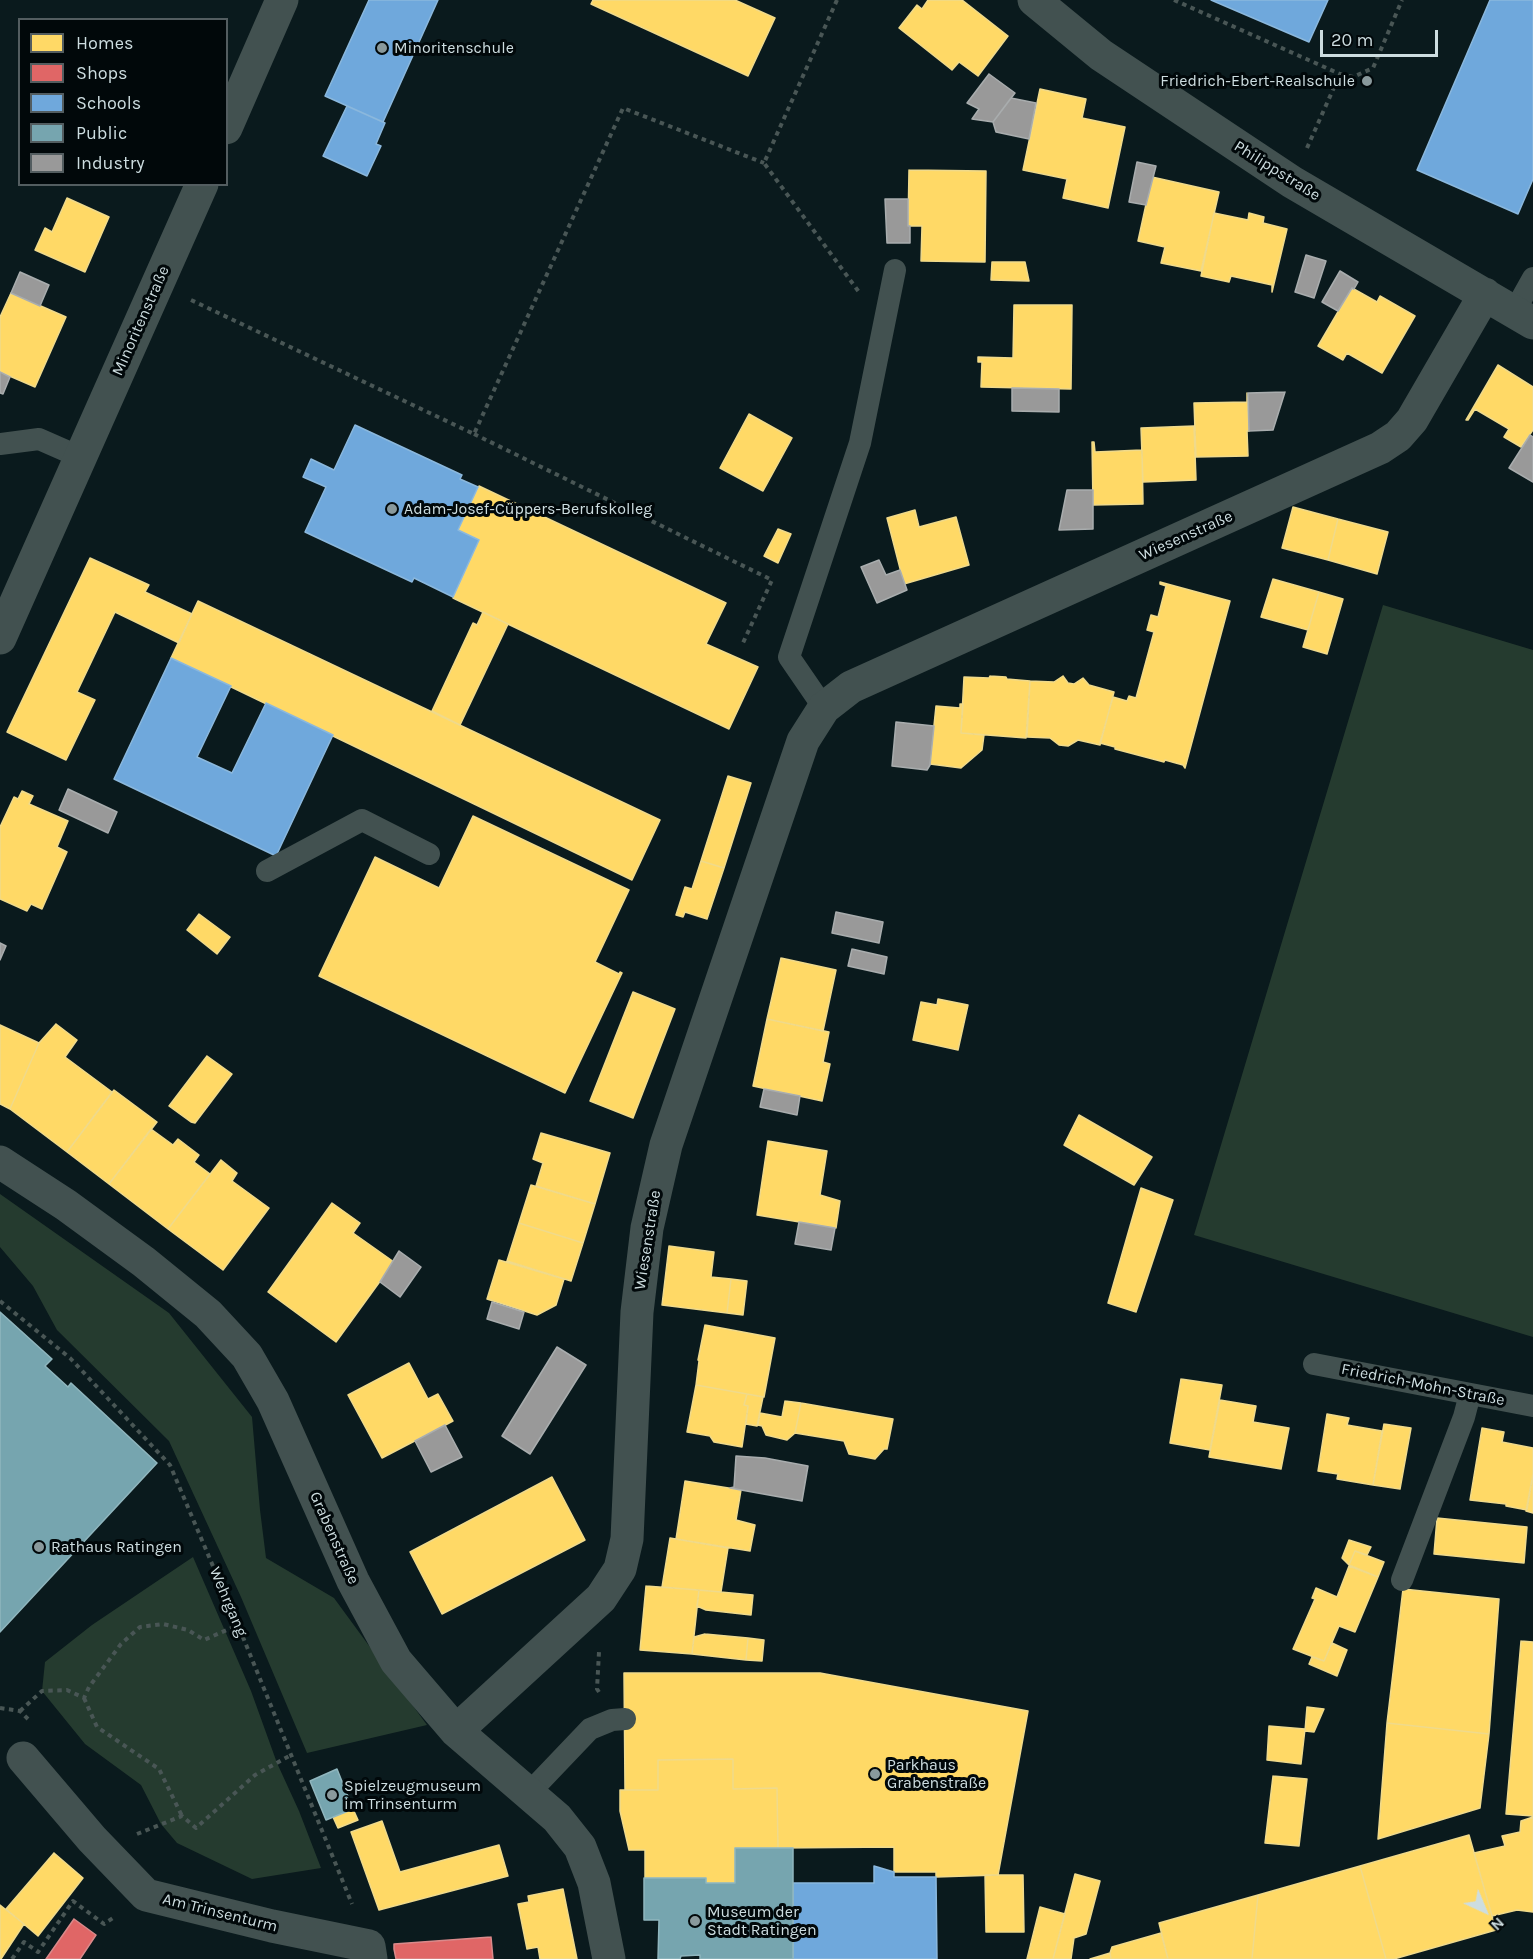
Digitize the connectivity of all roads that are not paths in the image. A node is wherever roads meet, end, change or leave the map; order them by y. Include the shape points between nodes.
1 (282, 0) edge
2 (1034, 0) edge
3 (228, 123) edge
4 (201, 186) edge
5 (895, 270) dead end
6 (1533, 278) edge
7 (1485, 294) junction
8 (1524, 317) edge
9 (0, 444) edge
10 (80, 457) junction
11 (0, 638) edge
12 (824, 708) junction
13 (429, 854) dead end
14 (267, 871) dead end
15 (0, 1162) edge
16 (1314, 1364) dead end
17 (1470, 1394) junction
18 (1533, 1406) edge
19 (1402, 1580) dead end
20 (618, 1720) road end
21 (456, 1731) junction
22 (23, 1758) dead end
23 (529, 1793) junction
24 (370, 1953) edge
25 (609, 1959) edge

1 - 3 street
2 - 7 street, Philippstraße via 1101,56 1292,182
4 - 10 street, Minoritenstraße
5 - 12 lane via 860,443 789,657
6 - 8 lane
7 - 8 street, Philippstraße
7 - 12 street, Wiesenstraße via 1412,420 1380,448 851,687
9 - 10 lane via 39,439
10 - 11 street, Minoritenstraße
12 - 21 street, Wiesenstraße via 803,741 666,1145 646,1228 637,1312 627,1539 620,1569 601,1598
13 - 14 lane via 362,820
15 - 21 street, Grabenstraße via 144,1262 208,1314 247,1356 273,1401 353,1581 396,1661
16 - 17 lane, Friedrich-Mohn-Straße
17 - 18 lane, Friedrich-Mohn-Straße
17 - 19 lane
20 - 23 lane via 590,1729
21 - 23 street, Grabenstraße
22 - 24 street, Am Trinsenturm via 146,1895
23 - 25 street, Grabenstraße via 557,1818 580,1847 594,1883

